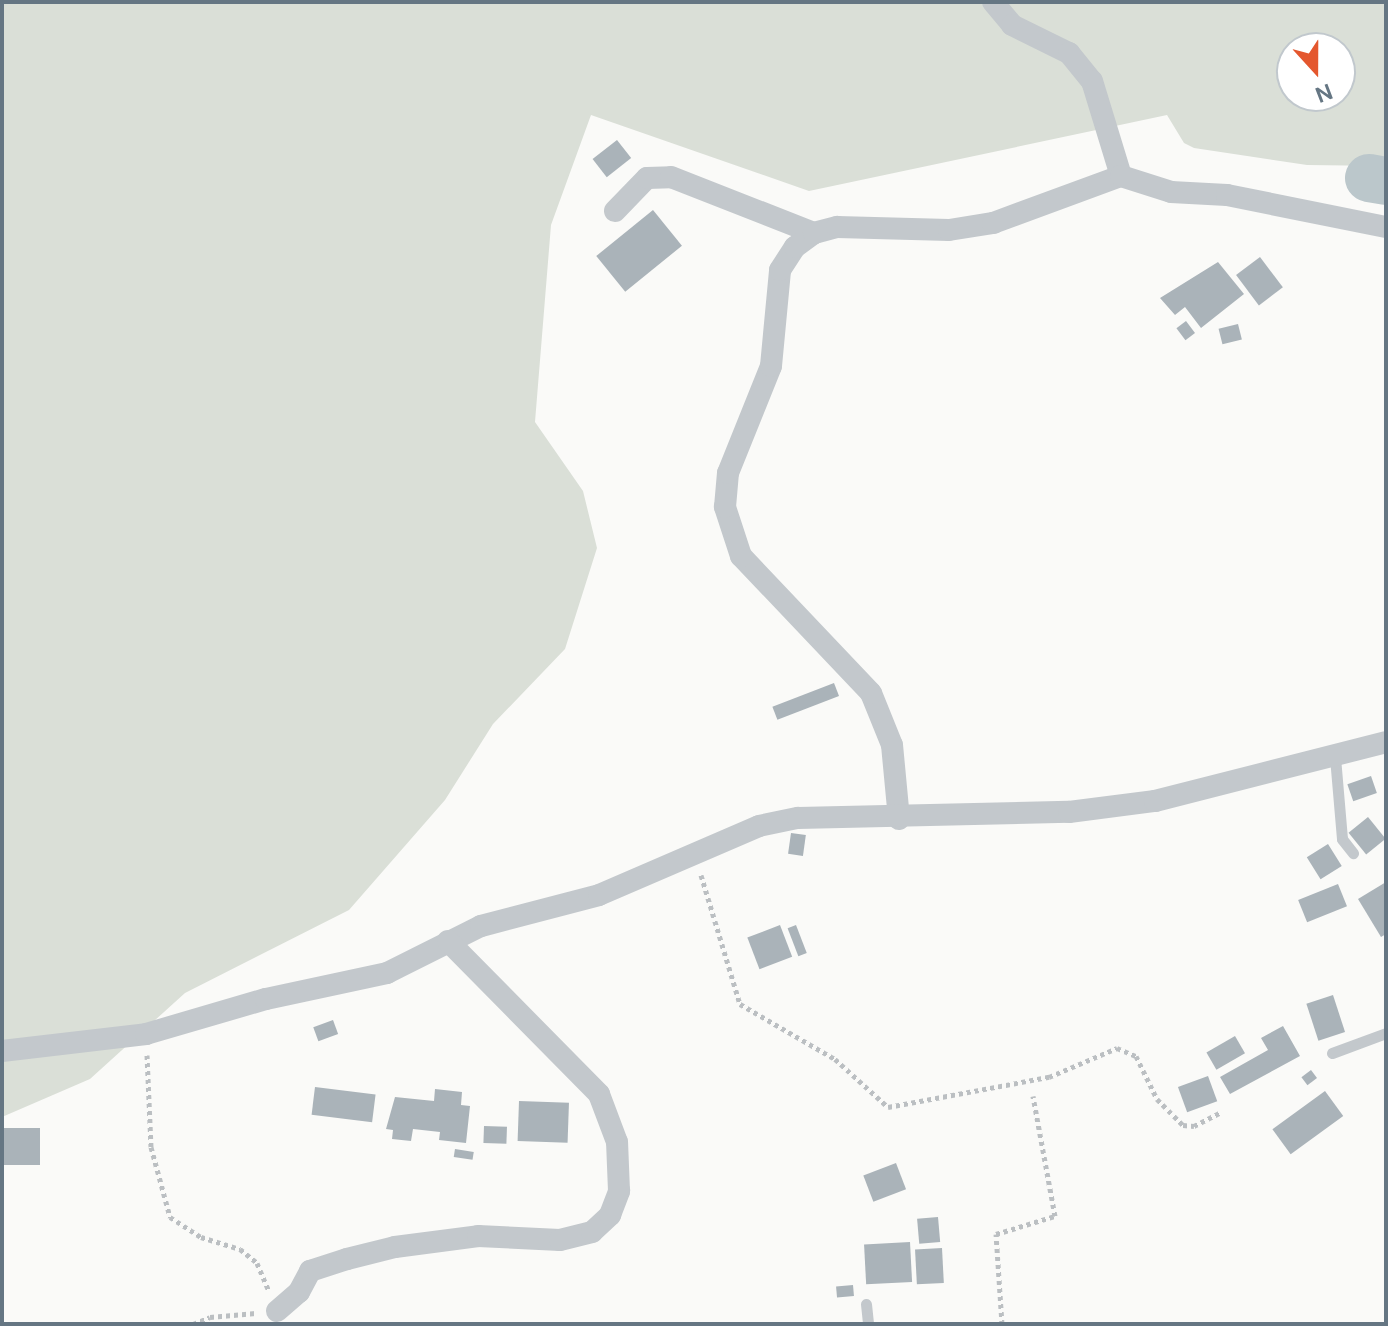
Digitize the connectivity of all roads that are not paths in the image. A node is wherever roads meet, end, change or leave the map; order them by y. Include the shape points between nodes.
1 (993, 2) edge
2 (1121, 176) junction
3 (615, 211) dead end
4 (1386, 227) edge
5 (814, 233) junction
6 (1386, 742) edge
7 (1335, 757) junction
8 (899, 819) junction
9 (1353, 853) dead end
10 (448, 941) junction
11 (1386, 1033) edge
12 (2, 1051) edge
13 (1332, 1053) dead end
14 (866, 1304) dead end
15 (277, 1311) road end
16 (868, 1324) edge

1 - 2 street via 1012,25 1069,53 1092,81
2 - 4 street via 1171,192 1227,195
2 - 5 street via 993,223 949,230 837,227
3 - 5 street via 647,178 671,177
5 - 8 street via 795,247 780,270 771,366 728,473 725,507 741,556 871,693 892,745
6 - 7 street
7 - 8 street via 1155,801 1069,812
7 - 9 lane via 1342,839
8 - 10 street via 798,818 759,826 599,895 481,926
10 - 12 street via 387,973 266,999 146,1034
10 - 15 street via 599,1094 617,1142 619,1191 610,1215 592,1232 560,1240 478,1236 347,1259 310,1271 299,1292
11 - 13 lane
14 - 16 lane

